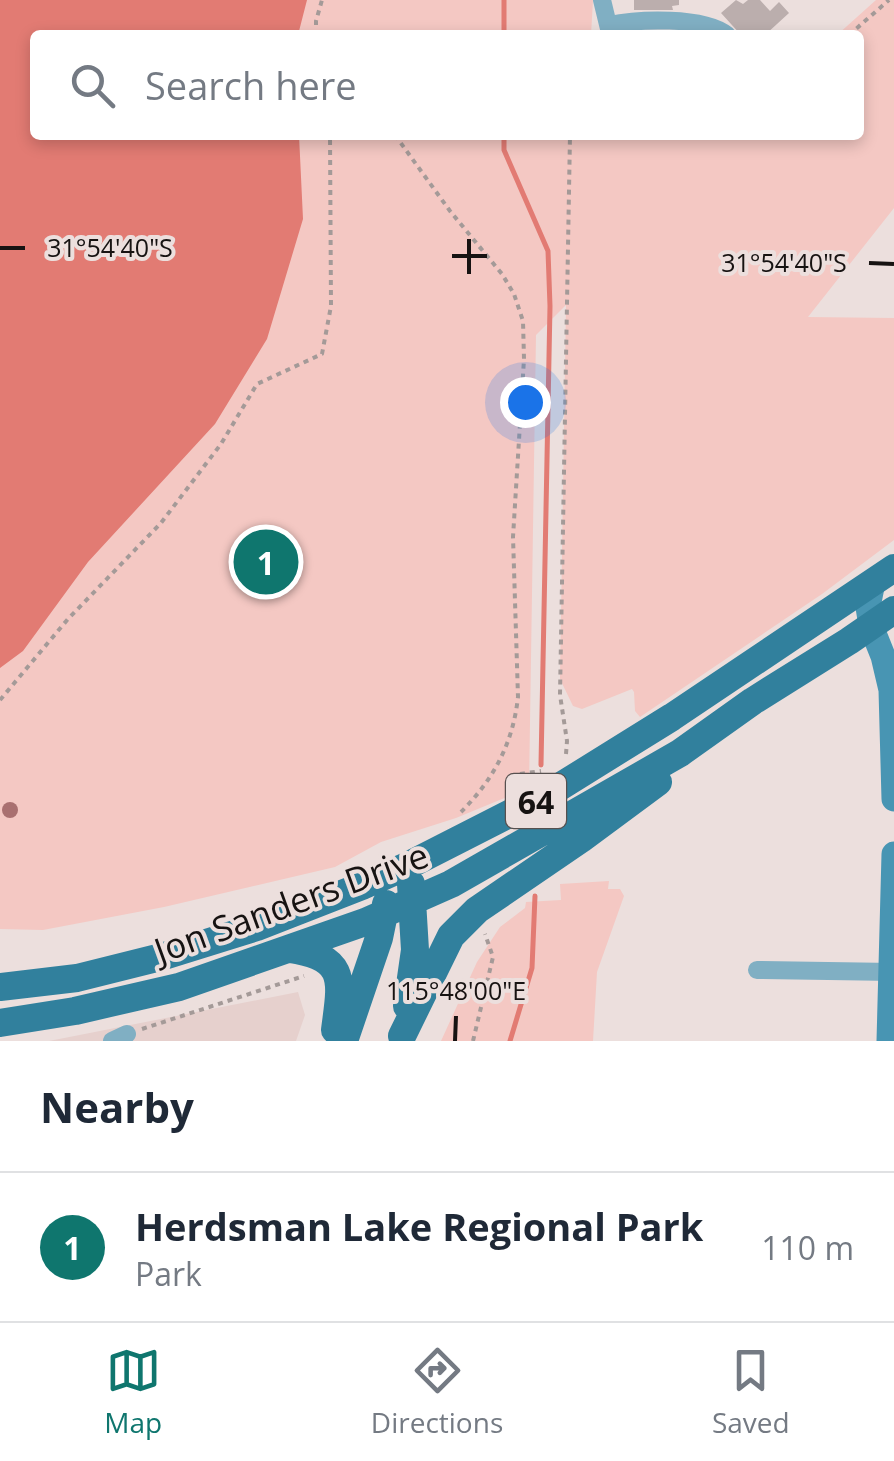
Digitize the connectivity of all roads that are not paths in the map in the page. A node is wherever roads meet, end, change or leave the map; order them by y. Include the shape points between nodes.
1 (602, 0) edge
2 (610, 30) edge
3 (721, 30) edge
4 (883, 575) edge
5 (894, 610) edge
6 (871, 626) junction
7 (680, 753) junction
8 (894, 800) edge
9 (894, 854) edge
10 (401, 868) junction
11 (412, 901) junction
12 (384, 914) junction
13 (290, 949) junction
14 (757, 970) dead end
15 (892, 972) edge
16 (0, 987) edge
17 (0, 1023) edge
18 (401, 1038) edge
19 (334, 1041) edge
20 (344, 1041) edge
21 (889, 1041) edge

1 - 2 street
2 - 3 street via 627,21
4 - 6 main road via 868,607
4 - 10 main road, Jon Sanders Drive / 64 via 548,794
5 - 6 main road, Jon Sanders Drive / 64
6 - 7 main road, Jon Sanders Drive / 64
6 - 8 main road via 892,690
7 - 11 main road, Jon Sanders Drive / 64
7 - 18 main road via 656,784 477,910 451,936
9 - 15 main road
10 - 11 main road
10 - 12 main road
10 - 16 main road, Jon Sanders Drive via 257,927 160,957 77,978
11 - 12 main road, Jon Sanders Drive
11 - 18 main road via 415,950
12 - 13 main road, Jon Sanders Drive
12 - 20 main road
13 - 17 main road, Jon Sanders Drive via 179,987
13 - 19 main road via 333,966 340,985
14 - 15 street
15 - 21 main road

